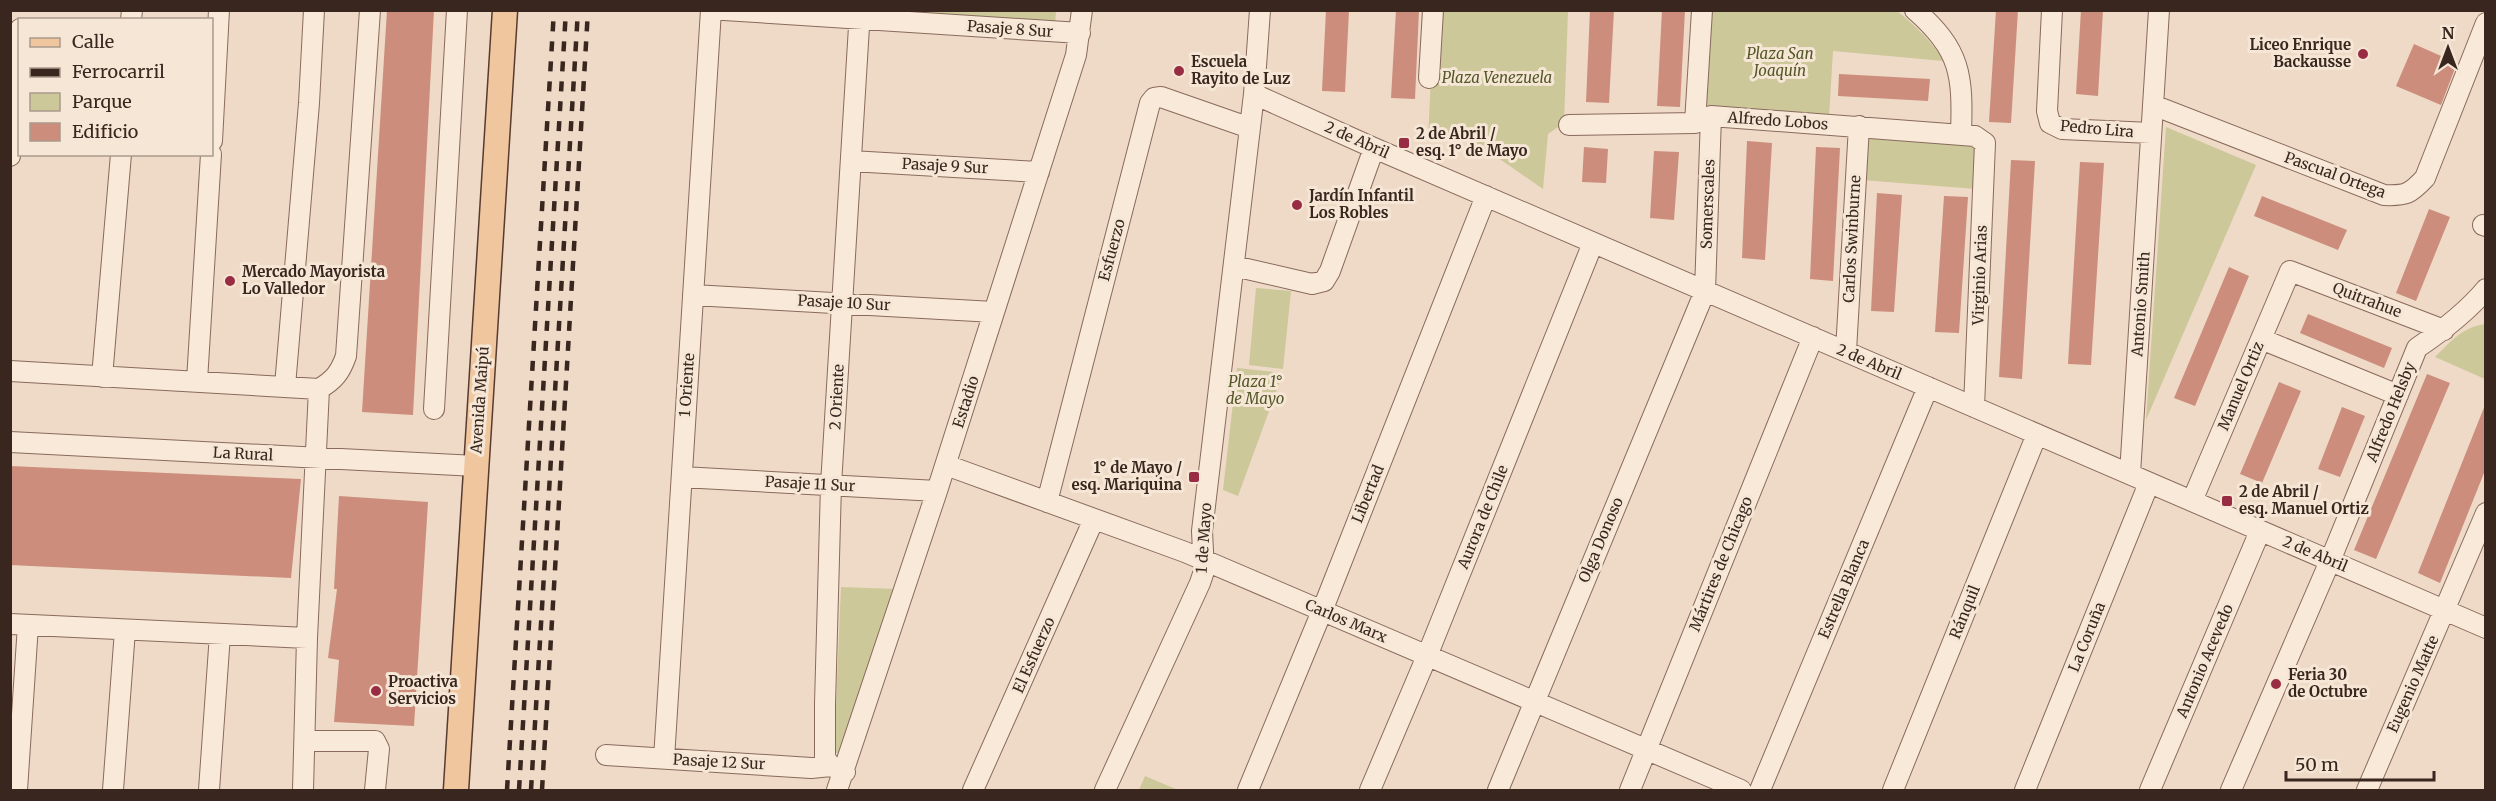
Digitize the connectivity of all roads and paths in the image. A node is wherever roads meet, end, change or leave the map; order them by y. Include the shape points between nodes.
1 (219, 10) edge
2 (314, 10) edge
3 (370, 10) edge
4 (457, 10) edge
5 (505, 10) edge
6 (711, 10) edge
7 (724, 10) edge
8 (1082, 10) edge
9 (1260, 10) edge
10 (1433, 10) edge
11 (1702, 10) edge
12 (1915, 10) edge
13 (2052, 10) edge
14 (2159, 10) edge
15 (860, 15) edge
16 (2486, 23) edge
17 (1080, 33) junction
18 (18, 54) edge
19 (1429, 78) dead end
20 (1254, 94) junction
21 (2153, 105) junction
22 (1703, 119) junction
23 (213, 122) edge
24 (1569, 125) dead end
25 (1859, 126) junction
26 (1250, 128) junction
27 (2151, 133) junction
28 (1961, 134) junction
29 (1985, 143) joint
30 (1374, 148) junction
31 (10, 156) edge
32 (122, 156) edge
33 (211, 156) edge
34 (851, 160) junction
35 (1039, 172) junction
36 (1486, 196) junction
37 (1593, 243) junction
38 (1234, 266) junction
39 (2290, 271) joint
40 (2486, 289) edge
41 (1705, 291) junction
42 (693, 295) junction
43 (842, 303) junction
44 (994, 312) junction
45 (2444, 330) junction
46 (1812, 337) junction
47 (2261, 339) junction
48 (1846, 351) junction
49 (10, 371) edge
50 (102, 377) junction
51 (197, 381) junction
52 (285, 386) junction
53 (1928, 387) junction
54 (319, 389) junction
55 (2398, 395) junction
56 (1974, 407) junction
57 (434, 408) dead end
58 (2037, 434) junction
59 (10, 442) edge
60 (317, 458) junction
61 (946, 465) junction
62 (476, 466) junction
63 (2130, 474) junction
64 (682, 477) junction
65 (2149, 483) junction
66 (831, 485) junction
67 (938, 492) junction
68 (2192, 501) junction
69 (1047, 502) junction
70 (2486, 513) edge
71 (1094, 519) junction
72 (2260, 531) junction
73 (1204, 560) junction
74 (2330, 561) junction
75 (2445, 610) junction
76 (1322, 611) junction
77 (19, 625) edge
78 (2486, 628) edge
79 (125, 630) junction
80 (220, 634) junction
81 (307, 638) junction
82 (1427, 656) junction
83 (1533, 701) junction
84 (305, 741) junction
85 (1646, 750) junction
86 (606, 756) dead end
87 (664, 759) junction
88 (838, 769) junction
89 (17, 790) edge
90 (113, 790) edge
91 (209, 790) edge
92 (303, 790) edge
93 (375, 790) edge
94 (456, 790) edge
95 (837, 790) edge
96 (973, 790) edge
97 (1105, 790) edge
98 (1248, 790) edge
99 (1370, 790) edge
100 (1498, 790) edge
101 (1630, 790) edge
102 (1741, 790) edge
103 (1760, 790) edge
104 (1893, 790) edge
105 (2025, 790) edge
106 (2150, 790) edge
107 (2231, 790) edge
108 (2367, 790) edge

1 - 23 street
2 - 52 street
3 - 54 street via 346,356 333,381
4 - 57 street
5 - 62 main road, Avenida Maipú
6 - 42 street, 1 Oriente
7 - 15 street, Pasaje 8 Sur
8 - 17 street, Estadio
9 - 20 street, 1 de Mayo
10 - 19 street
11 - 22 street, Somerscales
12 - 28 street via 1954,55 1959,69
13 - 27 street, Pedro Lira via 2047,111 2050,123 2062,129
14 - 21 street, Antonio Smith
15 - 17 street, Pasaje 8 Sur
15 - 34 street, 2 Oriente
16 - 21 street, Pascual Ortega via 2425,178 2402,196 2384,195
17 - 35 street, Estadio
18 - 31 street
20 - 26 street, 1 de Mayo
20 - 30 street, 2 de Abril
21 - 27 street, Antonio Smith
22 - 24 street, Alfredo Lobos
22 - 25 street, Alfredo Lobos
22 - 41 street, Somerscales
25 - 28 street, Alfredo Lobos
25 - 48 street, Carlos Swinburne
26 - 38 street, 1 de Mayo
26 - 69 street, Esfuerzo via 1161,97 1150,103
27 - 63 street, Antonio Smith
28 - 29 street, Alfredo Lobos via 1975,136
29 - 56 street, Virginio Arias
30 - 36 street, 2 de Abril
30 - 38 street via 1324,281 1316,285
32 - 50 street
33 - 51 street
34 - 35 street, Pasaje 9 Sur
34 - 43 street, 2 Oriente
35 - 44 street, Estadio
36 - 37 street, 2 de Abril
36 - 76 street, Libertad
37 - 41 street, 2 de Abril
37 - 82 street, Aurora de Chile
38 - 73 street, 1 de Mayo via 1202,531
39 - 45 street, Quitrahue
39 - 47 street, Manuel Ortiz
40 - 45 street, Alfredo Helsby
41 - 46 street, 2 de Abril
41 - 83 street, Olga Donoso
42 - 43 street, Pasaje 10 Sur
42 - 64 street, 1 Oriente
43 - 44 street, Pasaje 10 Sur
43 - 66 street, 2 Oriente
44 - 61 street, Estadio
45 - 55 street, Alfredo Helsby via 2417,348
46 - 48 street, 2 de Abril
46 - 85 street, Mártires de Chicago
47 - 55 street
47 - 68 street, Manuel Ortiz
48 - 53 street, 2 de Abril
49 - 50 street
50 - 51 street
51 - 52 street
52 - 54 street
53 - 56 street, 2 de Abril
53 - 103 street, Estrella Blanca
54 - 60 street
55 - 74 street, Alfredo Helsby
56 - 58 street, 2 de Abril
58 - 63 street, 2 de Abril
58 - 104 street, Ránquil
59 - 60 street, La Rural
60 - 62 street, La Rural
60 - 81 street
61 - 67 street, Estadio
61 - 69 street, Carlos Marx
62 - 94 main road, Avenida Maipú
63 - 65 street, 2 de Abril
64 - 66 street, Pasaje 11 Sur
64 - 87 street, 1 Oriente
65 - 68 street, 2 de Abril
65 - 105 street, La Coruña
66 - 67 street, Pasaje 11 Sur
66 - 88 street, 2 Oriente via 825,758
67 - 88 street, Estadio
68 - 72 street, 2 de Abril
69 - 71 street, Carlos Marx
70 - 75 street, Eugenio Matte
71 - 73 street, Carlos Marx
71 - 96 street, El Esfuerzo
72 - 74 street, 2 de Abril
72 - 106 street, Antonio Acevedo
73 - 76 street, Carlos Marx
73 - 97 street, 1 de Mayo via 1200,583
74 - 75 street, 2 de Abril
74 - 107 street, Alfredo Helsby
75 - 78 street, 2 de Abril
75 - 108 street, Eugenio Matte
76 - 82 street, Carlos Marx
76 - 98 street, Libertad
77 - 79 street
77 - 89 street
79 - 80 street
79 - 90 street
80 - 81 street
80 - 91 street
81 - 84 street
82 - 83 street, Carlos Marx
82 - 99 street, Aurora de Chile
83 - 85 street, Carlos Marx
83 - 100 street, Olga Donoso
84 - 92 street
84 - 93 street via 375,741
85 - 101 street, Mártires de Chicago
85 - 102 street, Carlos Marx
86 - 87 street, Pasaje 12 Sur
87 - 88 street, Pasaje 12 Sur
88 - 95 street, Estadio

